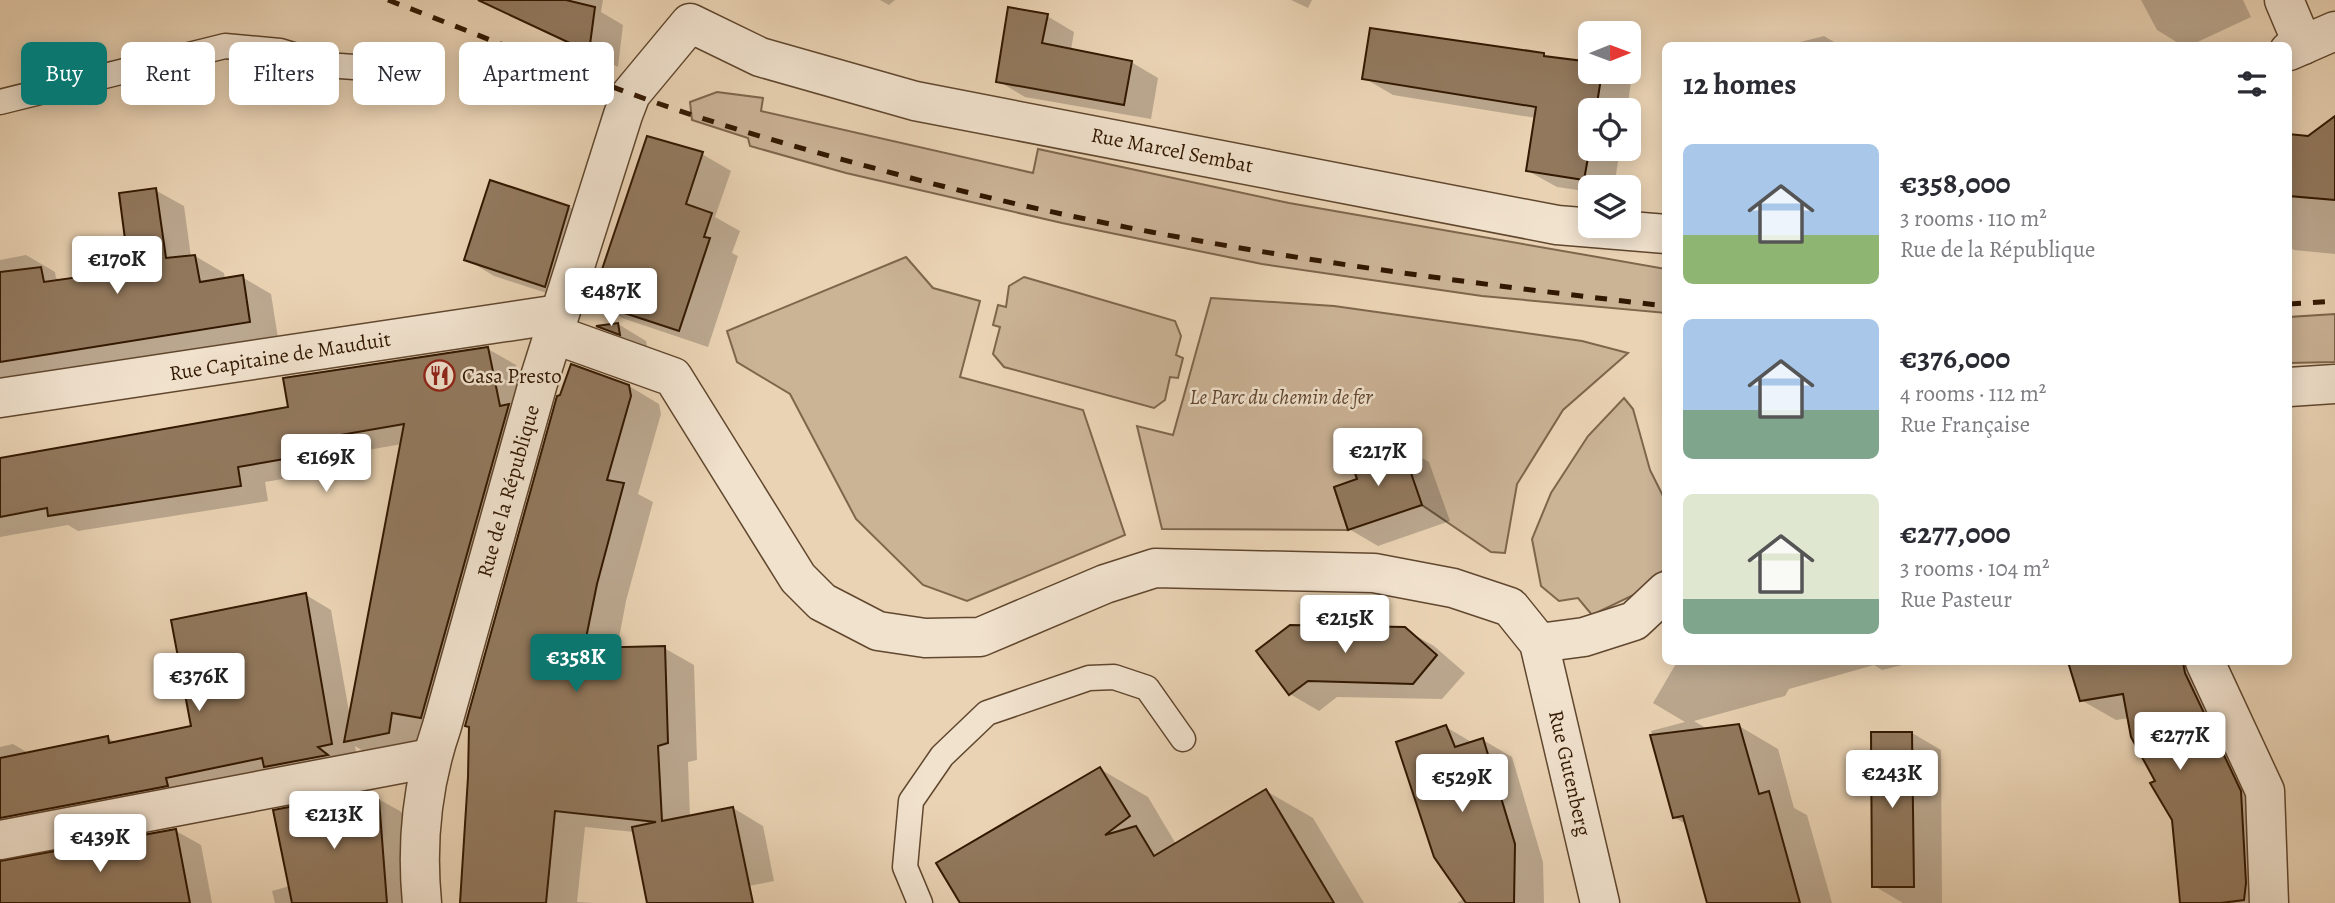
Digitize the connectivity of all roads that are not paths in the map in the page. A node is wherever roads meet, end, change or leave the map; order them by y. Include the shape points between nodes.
1 (2284, 0) edge
2 (684, 11) edge
3 (2309, 42) edge
4 (353, 67) edge
5 (0, 103) edge
6 (1662, 234) edge
7 (556, 324) junction
8 (2335, 384) edge
9 (2292, 387) edge
10 (0, 398) edge
11 (1662, 595) edge
12 (1539, 643) junction
13 (2206, 665) edge
14 (1183, 739) dead end
15 (431, 758) junction
16 (0, 840) edge
17 (422, 903) edge
18 (920, 903) edge
19 (1600, 903) edge
20 (2269, 903) edge

1 - 3 street
2 - 6 street, Rue Marcel Sembat via 760,57 915,100 1557,225
2 - 7 street, Rue de la République via 631,94
4 - 5 lane via 326,65 280,51 225,46
7 - 10 street, Rue Capitaine de Mauduit
7 - 12 street via 673,377 797,578 822,602 878,631 925,638 980,637 1155,568 1374,573 1453,588 1510,607
7 - 15 street, Rue de la République
8 - 9 street
11 - 12 street via 1634,621 1584,638
12 - 19 street, Rue Gutenberg
13 - 20 street via 2265,792
14 - 18 lane via 1147,688 1114,677 1089,678 988,713 942,756 911,801 905,867
15 - 16 street
15 - 17 street, Rue de la République via 418,865

